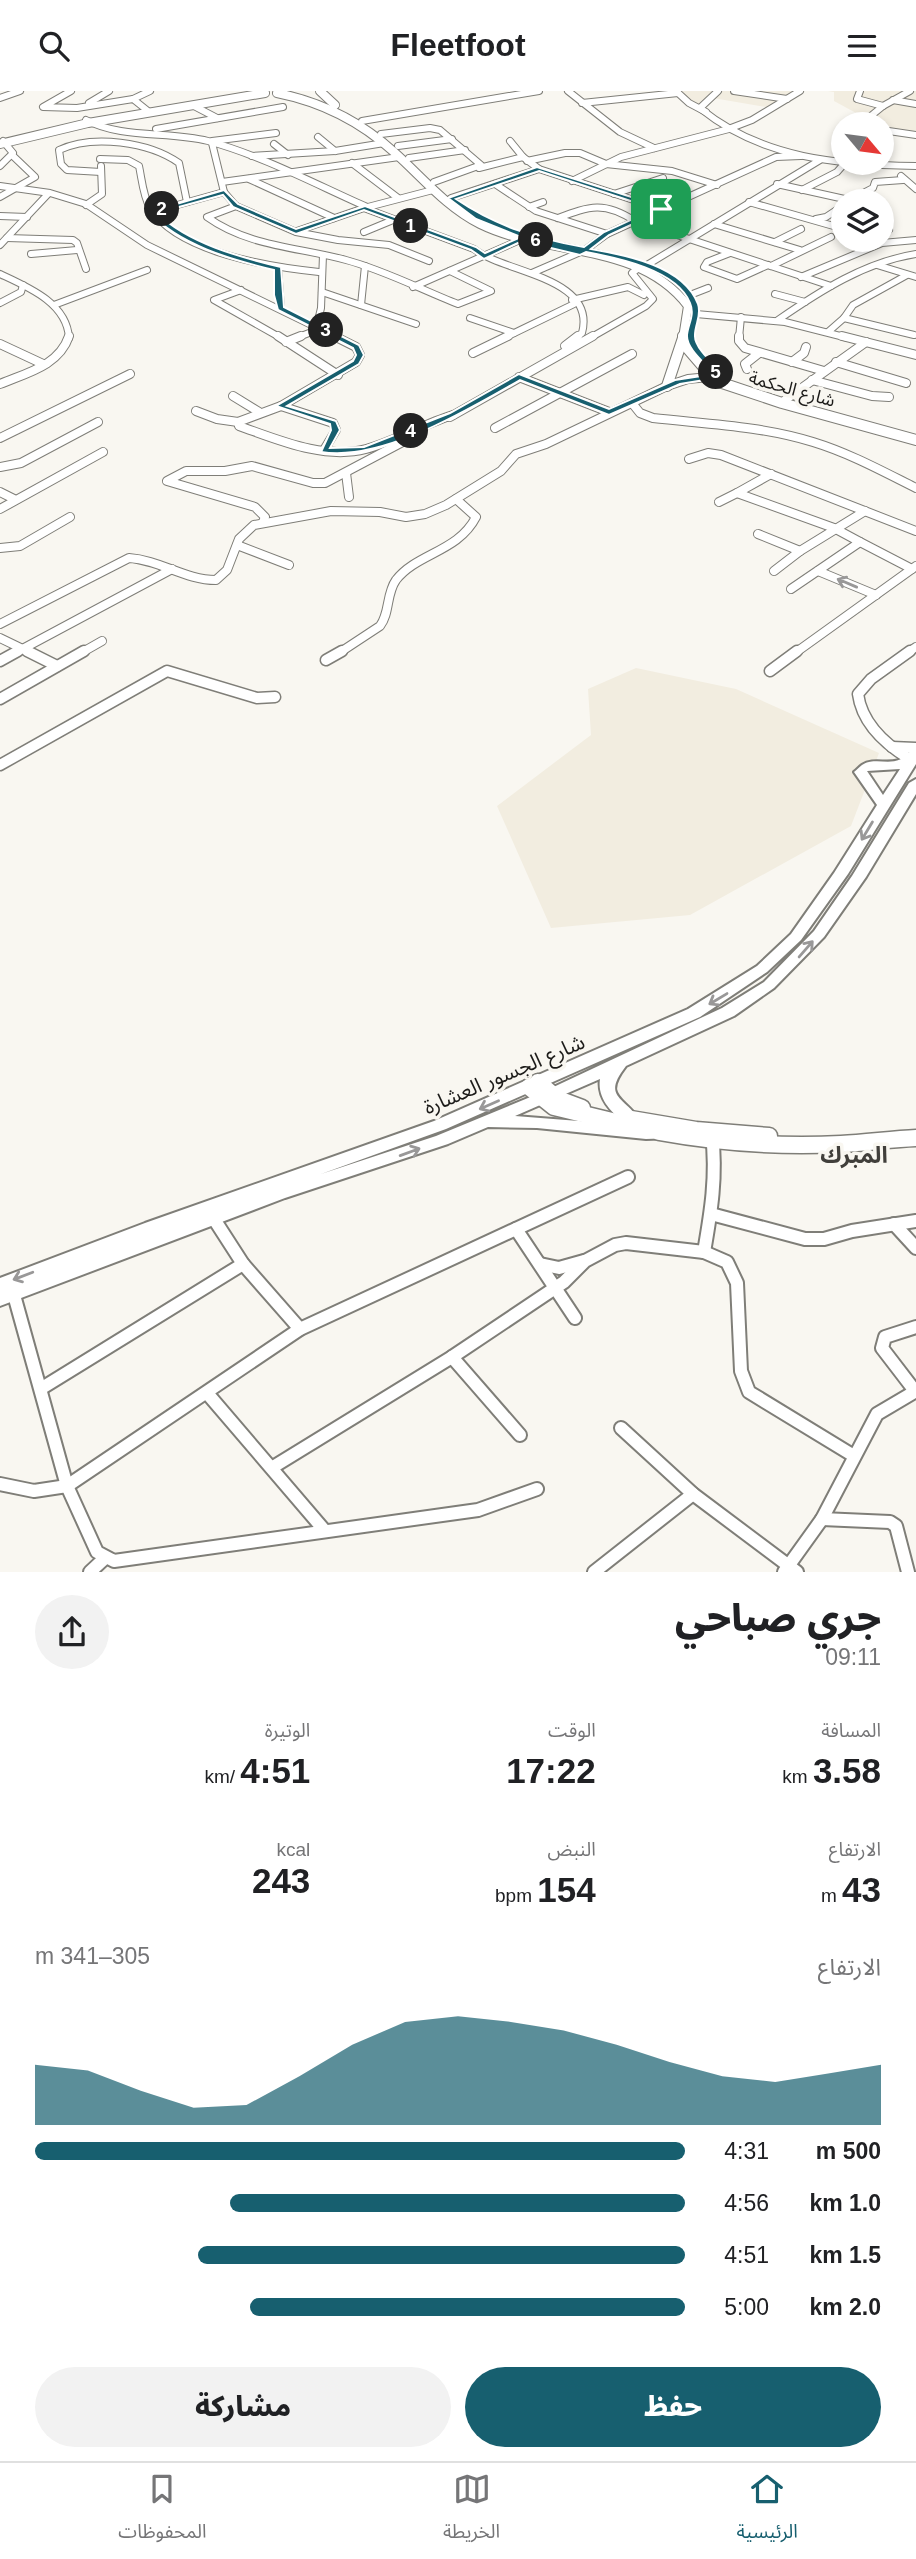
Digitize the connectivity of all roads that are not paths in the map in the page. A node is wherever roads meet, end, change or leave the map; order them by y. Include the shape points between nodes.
1 (20, 91) edge
2 (71, 91) edge
3 (109, 91) edge
4 (150, 91) edge
5 (221, 91) edge
6 (250, 91) edge
7 (256, 91) edge
8 (288, 91) edge
9 (303, 91) edge
10 (320, 91) edge
11 (480, 91) edge
12 (539, 91) edge
13 (568, 91) edge
14 (607, 91) edge
15 (718, 91) edge
16 (734, 91) edge
17 (800, 91) edge
18 (860, 91) edge
19 (910, 91) edge
20 (677, 92) edge
21 (265, 93) junction
22 (277, 93) junction
23 (502, 94) edge
24 (0, 98) edge
25 (133, 99) junction
26 (494, 99) junction
27 (615, 99) junction
28 (788, 99) junction
29 (893, 100) junction
30 (582, 103) junction
31 (916, 104) edge
32 (197, 105) junction
33 (883, 106) junction
34 (283, 107) dead end
35 (338, 107) junction
36 (77, 108) junction
37 (701, 109) junction
38 (148, 111) junction
39 (876, 112) edge
40 (218, 118) junction
41 (362, 121) junction
42 (87, 122) junction
43 (730, 129) junction
44 (146, 131) junction
45 (894, 132) edge
46 (276, 133) dead end
47 (916, 135) edge
48 (318, 137) dead end
49 (383, 138) junction
50 (453, 139) junction
51 (5, 140) edge
52 (510, 141) dead end
53 (210, 142) junction
54 (99, 144) junction
55 (274, 144) dead end
56 (398, 146) junction
57 (655, 148) junction
58 (466, 150) junction
59 (781, 150) junction
60 (335, 151) junction
61 (12, 155) junction
62 (288, 155) junction
63 (248, 156) junction
64 (801, 156) junction
65 (399, 157) junction
66 (776, 157) junction
67 (409, 158) junction
68 (100, 159) junction
69 (525, 159) junction
70 (820, 160) junction
71 (831, 160) edge
72 (831, 161) edge
73 (352, 163) junction
74 (606, 164) junction
75 (894, 165) edge
76 (0, 166) edge
77 (894, 166) edge
78 (897, 166) junction
79 (916, 166) edge
80 (479, 168) junction
81 (539, 169) junction
82 (101, 172) junction
83 (286, 172) junction
84 (831, 175) edge
85 (663, 178) dead end
86 (248, 179) junction
87 (572, 181) junction
88 (222, 182) junction
89 (906, 182) junction
90 (916, 183) edge
91 (495, 184) junction
92 (778, 184) junction
93 (717, 185) junction
94 (0, 186) edge
95 (433, 186) junction
96 (14, 188) junction
97 (871, 189) edge
98 (916, 189) edge
99 (802, 190) junction
100 (224, 192) junction
101 (48, 194) junction
102 (614, 194) junction
103 (0, 197) edge
104 (831, 197) edge
105 (398, 198) junction
106 (451, 198) junction
107 (71, 200) junction
108 (187, 202) junction
109 (543, 202) dead end
110 (749, 202) junction
111 (40, 204) junction
112 (86, 205) junction
113 (236, 206) junction
114 (366, 207) junction
115 (529, 207) junction
116 (661, 209) junction
117 (152, 212) junction
118 (831, 213) edge
119 (0, 216) edge
120 (27, 217) junction
121 (334, 218) junction
122 (558, 218) junction
123 (812, 218) junction
124 (393, 220) junction
125 (635, 221) junction
126 (714, 224) junction
127 (831, 225) edge
128 (801, 229) dead end
129 (296, 232) junction
130 (364, 232) dead end
131 (607, 234) junction
132 (831, 237) dead end
133 (522, 239) junction
134 (690, 239) junction
135 (3, 240) edge
136 (916, 240) edge
137 (775, 242) junction
138 (77, 250) junction
139 (800, 250) junction
140 (583, 251) junction
141 (730, 253) junction
142 (31, 254) dead end
143 (916, 254) edge
144 (323, 255) junction
145 (484, 257) junction
146 (429, 261) dead end
147 (770, 265) junction
148 (877, 265) junction
149 (365, 266) junction
150 (643, 266) junction
151 (278, 268) junction
152 (86, 269) dead end
153 (147, 269) dead end
154 (450, 271) junction
155 (319, 272) junction
156 (532, 273) junction
157 (0, 274) edge
158 (907, 275) junction
159 (801, 277) junction
160 (916, 277) edge
161 (23, 285) junction
162 (831, 286) junction
163 (413, 287) junction
164 (708, 288) dead end
165 (241, 290) junction
166 (322, 292) junction
167 (775, 294) dead end
168 (690, 295) junction
169 (573, 302) junction
170 (651, 302) junction
171 (804, 302) junction
172 (0, 303) edge
173 (54, 305) junction
174 (362, 306) junction
175 (281, 309) junction
176 (696, 314) junction
177 (741, 317) junction
178 (470, 318) dead end
179 (844, 319) junction
180 (778, 320) junction
181 (416, 324) dead end
182 (319, 327) junction
183 (828, 332) junction
184 (514, 333) junction
185 (914, 334) dead end
186 (683, 338) junction
187 (286, 342) junction
188 (866, 342) junction
189 (0, 344) edge
190 (806, 347) dead end
191 (473, 353) dead end
192 (759, 353) junction
193 (632, 354) dead end
194 (916, 355) edge
195 (792, 362) junction
196 (836, 362) junction
197 (43, 364) junction
198 (542, 364) junction
199 (747, 369) dead end
200 (824, 371) junction
201 (130, 374) dead end
202 (338, 375) junction
203 (716, 376) junction
204 (519, 377) junction
205 (812, 380) junction
206 (906, 383) dead end
207 (0, 384) edge
208 (667, 386) junction
209 (563, 393) junction
210 (233, 396) dead end
211 (889, 397) dead end
212 (785, 400) junction
213 (632, 403) junction
214 (281, 406) junction
215 (196, 411) dead end
216 (259, 412) junction
217 (609, 412) junction
218 (453, 415) junction
219 (98, 422) dead end
220 (238, 422) junction
221 (495, 428) dead end
222 (2, 435) edge
223 (916, 438) edge
224 (324, 450) junction
225 (103, 452) dead end
226 (690, 459) dead end
227 (0, 467) edge
228 (346, 473) junction
229 (771, 474) junction
230 (916, 488) edge
231 (0, 492) edge
232 (737, 493) junction
233 (349, 497) dead end
234 (14, 499) junction
235 (456, 499) junction
236 (719, 502) dead end
237 (0, 509) edge
238 (865, 511) junction
239 (70, 517) dead end
240 (263, 522) junction
241 (834, 528) junction
242 (916, 531) edge
243 (758, 534) dead end
244 (860, 543) junction
245 (237, 545) junction
246 (0, 548) edge
247 (800, 551) junction
248 (289, 565) dead end
249 (914, 567) edge
250 (172, 569) junction
251 (775, 571) dead end
252 (818, 571) junction
253 (791, 589) dead end
254 (876, 595) junction
255 (0, 624) edge
256 (0, 638) edge
257 (102, 641) dead end
258 (916, 647) edge
259 (22, 649) junction
260 (326, 660) dead end
261 (0, 661) edge
262 (57, 667) junction
263 (770, 671) dead end
264 (275, 697) dead end
265 (0, 699) edge
266 (913, 756) edge
267 (0, 765) edge
268 (907, 785) edge
269 (883, 804) junction
270 (626, 1059) junction
271 (540, 1091) junction
272 (631, 1119) junction
273 (481, 1124) junction
274 (916, 1131) edge
275 (668, 1134) junction
276 (712, 1137) junction
277 (916, 1138) edge
278 (628, 1177) dead end
279 (711, 1214) junction
280 (214, 1219) junction
281 (916, 1221) edge
282 (894, 1224) junction
283 (516, 1229) junction
284 (916, 1248) edge
285 (704, 1252) junction
286 (585, 1261) junction
287 (243, 1264) junction
288 (540, 1264) junction
289 (555, 1289) junction
290 (5, 1293) edge
291 (575, 1318) dead end
292 (916, 1327) edge
293 (300, 1329) junction
294 (452, 1357) junction
295 (42, 1388) junction
296 (915, 1391) edge
297 (207, 1393) junction
298 (621, 1428) dead end
299 (520, 1435) dead end
300 (854, 1456) junction
301 (274, 1467) junction
302 (0, 1484) edge
303 (67, 1486) junction
304 (537, 1489) dead end
305 (694, 1494) junction
306 (822, 1519) junction
307 (326, 1531) junction
308 (105, 1557) junction
309 (790, 1570) edge
310 (90, 1572) edge
311 (594, 1572) edge
312 (908, 1572) edge

1 - 24 street
2 - 36 street via 42,105
3 - 36 street
4 - 25 street
5 - 32 street
6 - 32 street
7 - 21 street
8 - 22 street
9 - 35 street
10 - 35 street
11 - 26 street
12 - 23 street
13 - 30 street
14 - 27 street
15 - 37 street
16 - 28 street
17 - 28 street
18 - 33 street via 857,99
19 - 29 street
20 - 27 street
20 - 37 street
21 - 22 street
21 - 32 street
22 - 49 street via 335,110
23 - 26 street
25 - 36 street
25 - 38 street
26 - 41 street
27 - 30 street
28 - 43 street
29 - 31 street
29 - 33 street
30 - 57 street via 620,132
32 - 38 street
32 - 40 street
32 - 42 street
33 - 39 street
34 - 40 street
35 - 41 street
37 - 43 street
38 - 42 street
40 - 44 street
41 - 49 street
42 - 44 street
42 - 51 street
43 - 57 street
43 - 59 street
44 - 53 street
45 - 47 street
46 - 53 street
48 - 60 street
49 - 50 street via 430,128
49 - 56 street
49 - 60 street
49 - 65 street
50 - 56 street
50 - 58 street
51 - 61 street
52 - 69 street
53 - 63 street
53 - 88 street
54 - 68 street
54 - 82 street via 67,145 58,152 67,170
54 - 108 street via 151,149 172,156 179,163
55 - 62 street
56 - 67 street
57 - 74 street
58 - 67 street
58 - 80 street
59 - 64 street
59 - 66 street
59 - 71 street
60 - 62 street
61 - 76 street
61 - 96 street via 35,176
62 - 63 street
63 - 83 street
64 - 66 street
64 - 70 street
65 - 73 street
65 - 95 street
66 - 93 street
67 - 95 street
68 - 82 street
68 - 117 street via 128,160 139,166
69 - 74 street via 570,152
69 - 80 street
69 - 81 street
70 - 72 street
70 - 92 street
73 - 83 street
73 - 105 street
74 - 87 street
74 - 93 street via 672,171
75 - 79 street
77 - 78 street
78 - 79 street
78 - 89 street
80 - 95 street
81 - 87 street
81 - 91 street
82 - 112 street via 102,194
83 - 86 street
83 - 114 street
84 - 99 street
85 - 102 street
86 - 88 street
86 - 121 street
87 - 102 street
88 - 100 street
89 - 90 street
89 - 97 street via 875,182
89 - 98 street
91 - 106 street
91 - 115 street
92 - 99 street
92 - 110 street
93 - 116 street
94 - 96 street
95 - 105 street
95 - 106 street
95 - 133 street via 472,219
96 - 101 street
96 - 103 street
99 - 104 street
100 - 108 street
100 - 113 street
101 - 107 street
101 - 111 street
102 - 116 street
105 - 114 street
106 - 140 street via 507,230
107 - 111 street
107 - 112 street
108 - 117 street
109 - 115 street
110 - 123 street
110 - 126 street
111 - 120 street
112 - 165 street via 135,238
113 - 129 street
113 - 144 street via 207,217 267,245
114 - 121 street
114 - 124 street
115 - 122 street
116 - 125 street
117 - 151 street via 191,238 242,260
118 - 123 street
119 - 120 street
120 - 135 street
121 - 129 street
122 - 125 street via 599,205 619,210
122 - 131 street
123 - 127 street
124 - 130 street
124 - 145 street via 474,249
125 - 131 street
125 - 134 street
126 - 134 street
126 - 137 street
128 - 137 street
129 - 146 street via 388,245
131 - 140 street
132 - 139 street
133 - 140 street
133 - 145 street
134 - 141 street
134 - 150 street
135 - 138 street via 71,239
136 - 159 street via 875,245
137 - 139 street
138 - 142 street
138 - 152 street
139 - 147 street
140 - 150 street
140 - 156 street
141 - 147 street
141 - 147 street via 704,267 737,279
143 - 148 street
144 - 149 street
144 - 155 street
145 - 154 street
145 - 156 street
147 - 159 street
148 - 158 street
148 - 162 street
149 - 163 street
149 - 174 street
150 - 168 street via 669,276
150 - 170 street via 632,273
150 - 186 street via 662,278 688,306
151 - 155 street
151 - 175 street
153 - 173 street
154 - 163 street
154 - 163 street via 491,291 458,304
155 - 166 street
156 - 169 street via 567,289
157 - 161 street
158 - 160 street
158 - 179 street via 860,300
159 - 162 street
161 - 172 street via 18,294
161 - 173 street
162 - 171 street
164 - 168 street
165 - 175 street
165 - 187 street via 214,300
166 - 174 street
166 - 182 street
167 - 171 street
168 - 176 street, شارع الحكمة
169 - 170 street via 629,287
169 - 184 street
169 - 198 street via 584,316 585,327
170 - 198 street
171 - 180 street
173 - 197 street via 67,324 68,339 62,352
174 - 181 street
175 - 182 street
176 - 177 street
176 - 203 street, شارع الحكمة via 691,341
177 - 180 street
177 - 192 street via 739,341
178 - 184 street
179 - 183 street
179 - 185 street
180 - 183 street
182 - 187 street
182 - 202 street via 359,350 356,362
183 - 188 street
184 - 191 street
186 - 203 street, شارع الحكمة via 687,348
186 - 208 street
187 - 202 street
188 - 194 street
188 - 196 street
189 - 197 street
190 - 195 street
192 - 195 street
192 - 199 street via 745,364
193 - 209 street
195 - 200 street
196 - 200 street
196 - 206 street
197 - 207 street
198 - 204 street
200 - 205 street
201 - 222 street
202 - 214 street
203 - 208 street
203 - 212 street, شارع الحكمة
203 - 223 street, شارع الحكمة via 757,395
204 - 209 street
204 - 218 street
205 - 211 street
205 - 212 street
208 - 213 street
209 - 217 street
209 - 221 street
210 - 216 street
212 - 223 street, شارع الحكمة
213 - 217 street
213 - 230 street via 653,418 767,432 829,447
214 - 216 street
214 - 224 street via 333,423 336,430
215 - 220 street
216 - 220 street
217 - 235 street via 516,454 501,471
218 - 224 street via 366,449
218 - 228 street
219 - 227 street via 21,463
220 - 224 street via 287,442
225 - 234 street
226 - 229 street via 714,453
228 - 233 street
228 - 240 street via 320,484 252,466 186,471 167,481 255,507 265,517
229 - 232 street
229 - 238 street
231 - 234 street
232 - 236 street
232 - 241 street
234 - 237 street
235 - 240 street via 415,517 331,512
235 - 260 street via 475,517 469,532 398,577 384,623
238 - 241 street
238 - 242 street
239 - 246 street via 20,546
240 - 245 street via 247,530
241 - 244 street
241 - 247 street
243 - 247 street
244 - 249 street
244 - 252 street
245 - 248 street
245 - 250 street via 227,570 216,580
247 - 251 street
249 - 254 street
250 - 255 street via 140,558 125,559
250 - 259 street
252 - 253 street
254 -> 252 street
254 - 263 street
256 - 259 street
257 - 262 street
258 - 266 street via 858,694 860,709 875,730 892,747
259 - 261 street
259 - 262 street
262 - 265 street
264 - 267 street via 257,698 167,671
266 - 268 main road, شارع الجسور العشارة
266 - 269 main road via 894,766 864,769
268 - 269 main road, شارع الجسور العشارة
270 -> 268 main road, شارع الجسور العشارة via 728,1012 783,972 846,896
269 -> 271 main road, شارع الجسور العشارة via 809,920 762,969 694,1013
270 - 271 main road, شارع الجسور العشارة
270 - 272 main road via 613,1069 606,1088 613,1105
271 - 272 street
271 - 273 main road, شارع الجسور العشارة
271 - 275 street via 554,1107 571,1113
271 -> 290 main road, شارع الجسور العشارة via 163,1223
272 - 276 street
273 - 275 main road via 527,1121
280 -> 273 main road, شارع الجسور العشارة
274 - 276 street
275 - 276 street
276 - 277 street via 822,1145
276 - 279 street via 716,1166
278 - 283 street
279 - 282 street via 805,1239
279 - 285 street
280 - 287 street
280 - 290 main road, شارع الجسور العشارة
281 - 282 street
282 - 284 street
283 - 288 street
283 - 293 street
285 - 286 street via 626,1243
285 - 300 street via 727,1262 735,1276 741,1371 749,1392
286 - 288 street via 559,1268
286 - 289 street
287 - 293 street
287 - 295 street
288 - 289 street
289 - 291 street
289 - 294 street
290 - 295 street
292 - 296 street via 882,1342
293 - 297 street
294 - 299 street
294 - 301 street
295 - 303 street
296 - 300 street via 877,1414
297 - 301 street
297 - 303 street
298 - 305 street
300 - 306 street
301 - 307 street
302 - 303 street via 31,1492
303 - 308 street via 93,1545
304 - 307 street via 478,1510
305 - 309 street
305 - 311 street
306 - 309 street
306 - 312 street via 890,1521 896,1526
307 - 308 street via 122,1561
308 - 310 street

